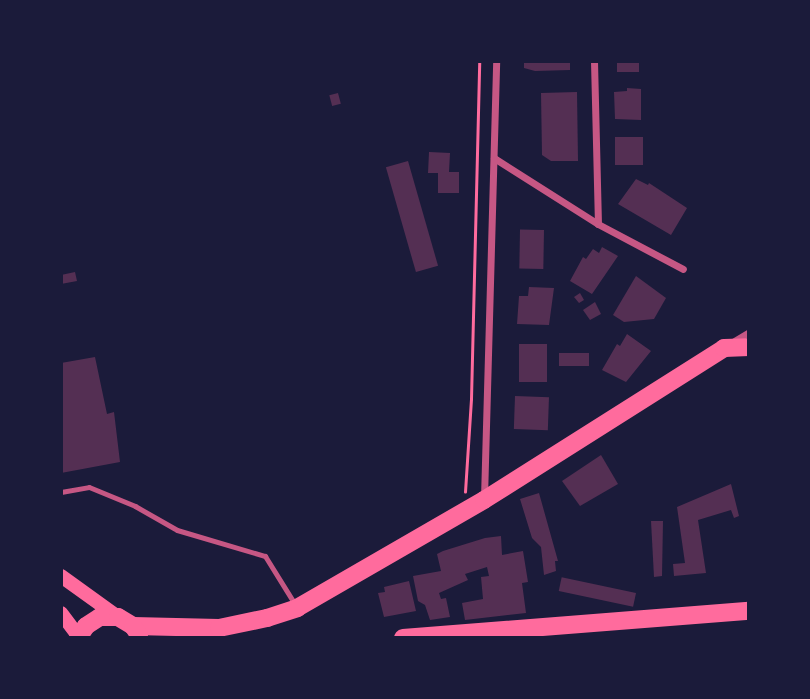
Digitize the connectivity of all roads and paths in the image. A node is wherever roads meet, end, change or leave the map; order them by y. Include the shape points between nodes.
1 (479, 61) edge
2 (496, 61) edge
3 (594, 61) edge
4 (494, 158) junction
5 (598, 224) junction
6 (683, 269) dead end
7 (749, 332) edge
8 (749, 347) edge
9 (724, 348) junction
10 (61, 492) edge
11 (484, 494) junction
12 (61, 576) edge
13 (297, 608) junction
14 (749, 611) edge
15 (61, 613) edge
16 (130, 627) edge
17 (78, 637) edge
18 (402, 638) edge

1 - 11 path via 465,498
2 - 4 street
3 - 5 street
4 - 5 street
4 - 11 street
5 - 6 street
7 - 9 street
8 - 9 main road
9 - 11 main road
10 - 13 lane via 89,486 177,530 265,556
11 - 13 main road
12 - 16 main road
13 - 16 main road via 219,628
14 - 18 main road
15 - 17 main road
16 - 17 main road via 93,620

